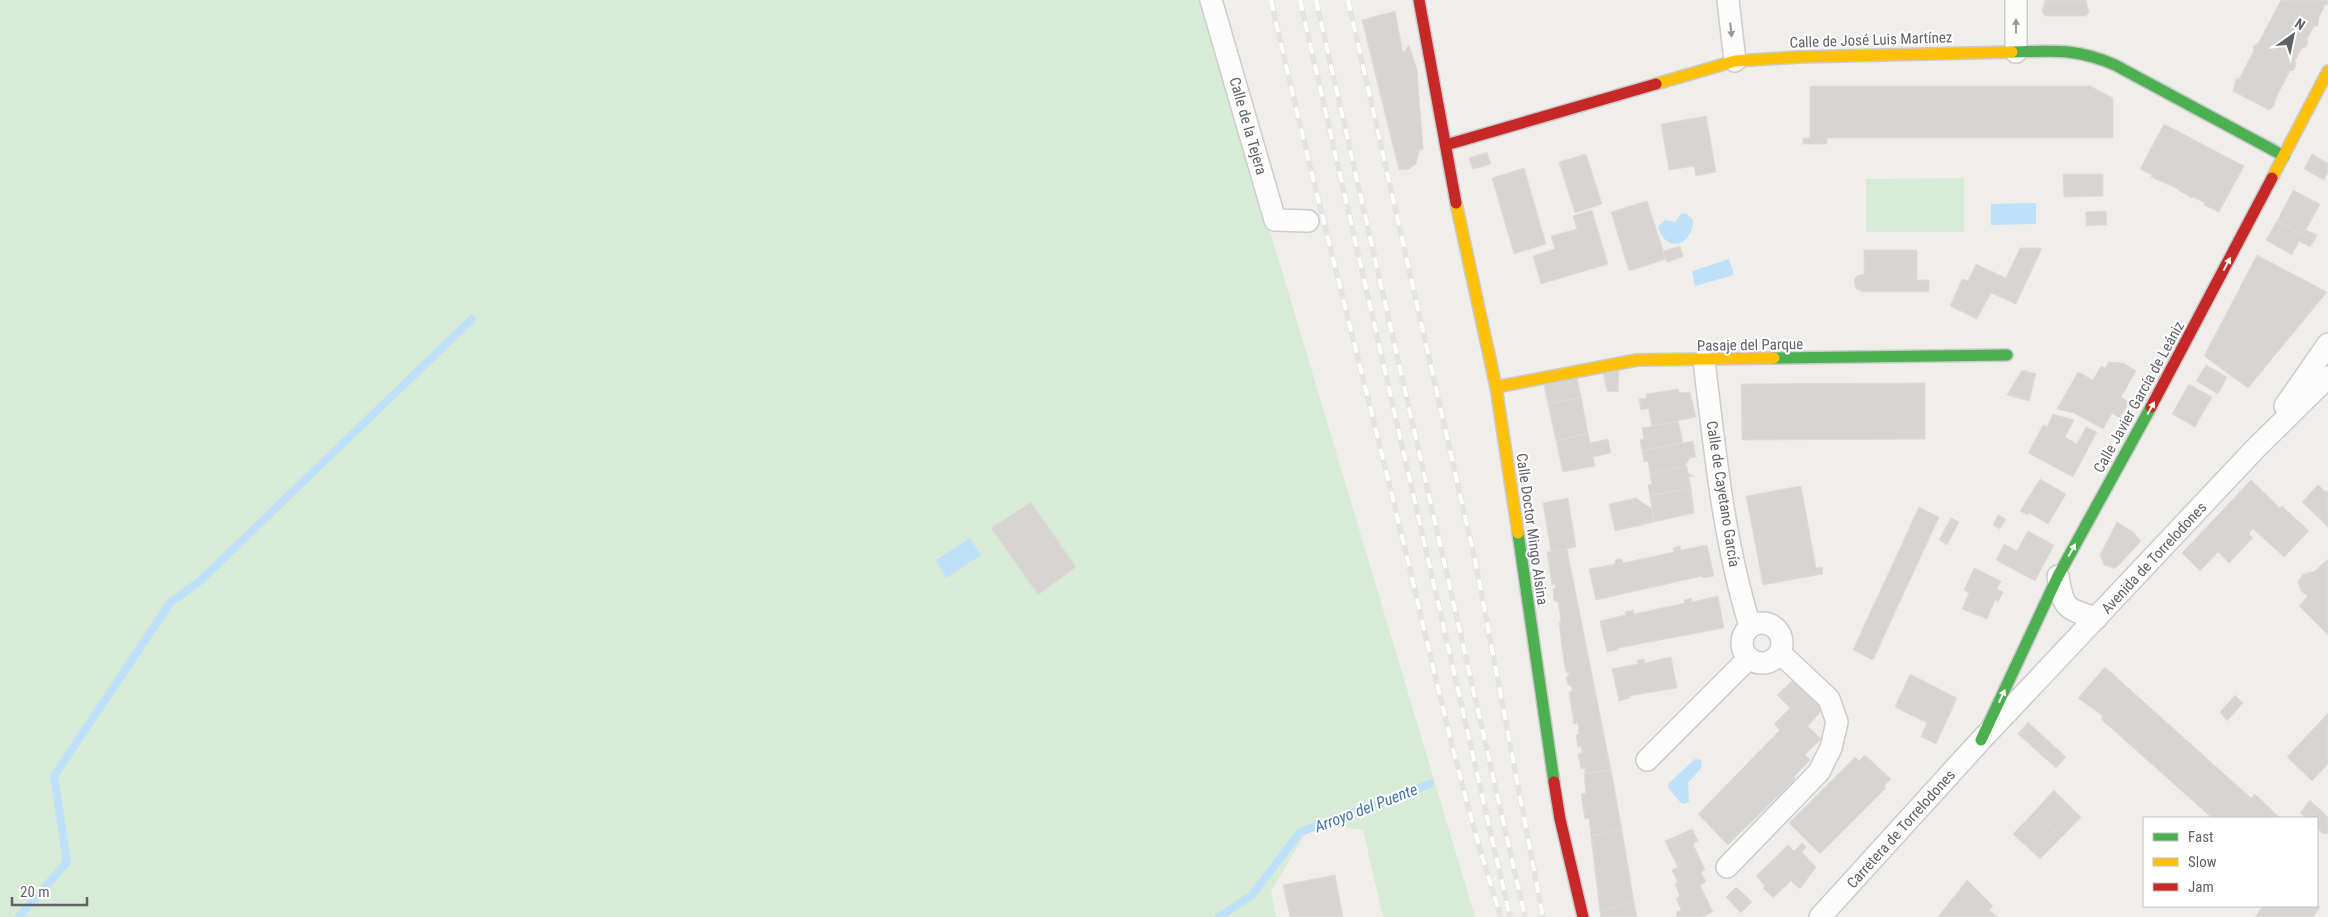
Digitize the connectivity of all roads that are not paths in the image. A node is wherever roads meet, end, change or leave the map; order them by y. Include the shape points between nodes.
1 (1211, 0) edge
2 (1419, 0) edge
3 (1728, 0) edge
4 (2016, 0) edge
5 (2016, 52) junction
6 (1735, 61) junction
7 (2328, 71) edge
8 (1446, 145) junction
9 (2284, 156) junction
10 (1308, 221) dead end
11 (2328, 344) edge
12 (2007, 355) dead end
13 (1704, 361) junction
14 (2328, 377) edge
15 (1496, 387) junction
16 (2255, 449) junction
17 (2058, 576) junction
18 (2097, 618) junction
19 (1750, 626) junction
20 (1780, 653) junction
21 (1748, 659) junction
22 (1981, 740) junction
23 (1648, 760) dead end
24 (1727, 867) dead end
25 (1583, 917) edge
26 (1820, 917) edge

1 - 10 street, Calle de la Tejera via 1275,221
2 - 8 street, Calle Doctor Mingo Alsina
3 -> 6 street
5 -> 4 street
5 - 6 street, Calle de José Luis Martínez via 1800,56
5 - 9 street, Calle de José Luis Martínez via 2070,51 2092,55
6 - 8 street, Calle de José Luis Martínez
7 - 9 street, Calle Javier García de Leániz
8 - 15 street, Calle Doctor Mingo Alsina
17 -> 9 street, Calle Javier García de Leániz via 2166,381
11 - 16 street
12 - 13 street, Pasaje del Parque
13 - 15 street, Pasaje del Parque via 1637,360
13 - 19 street, Calle de Cayetano García via 1725,527 1736,582
14 - 16 street, Avenida de Torrelodones
15 - 25 street, Calle Doctor Mingo Alsina via 1560,819
16 - 18 street, Avenida de Torrelodones
17 - 18 street via 2062,600 2075,612
22 -> 17 street, Calle Javier García de Leániz
18 - 22 street, Avenida de Torrelodones
19 - 20 street via 1769,624 1778,630 1782,639
19 - 21 street via 1741,640
20 - 21 street via 1766,664
20 - 24 street via 1830,699 1836,722 1832,748 1819,772
21 - 23 street
22 - 26 street, Carretera de Torrelodones

